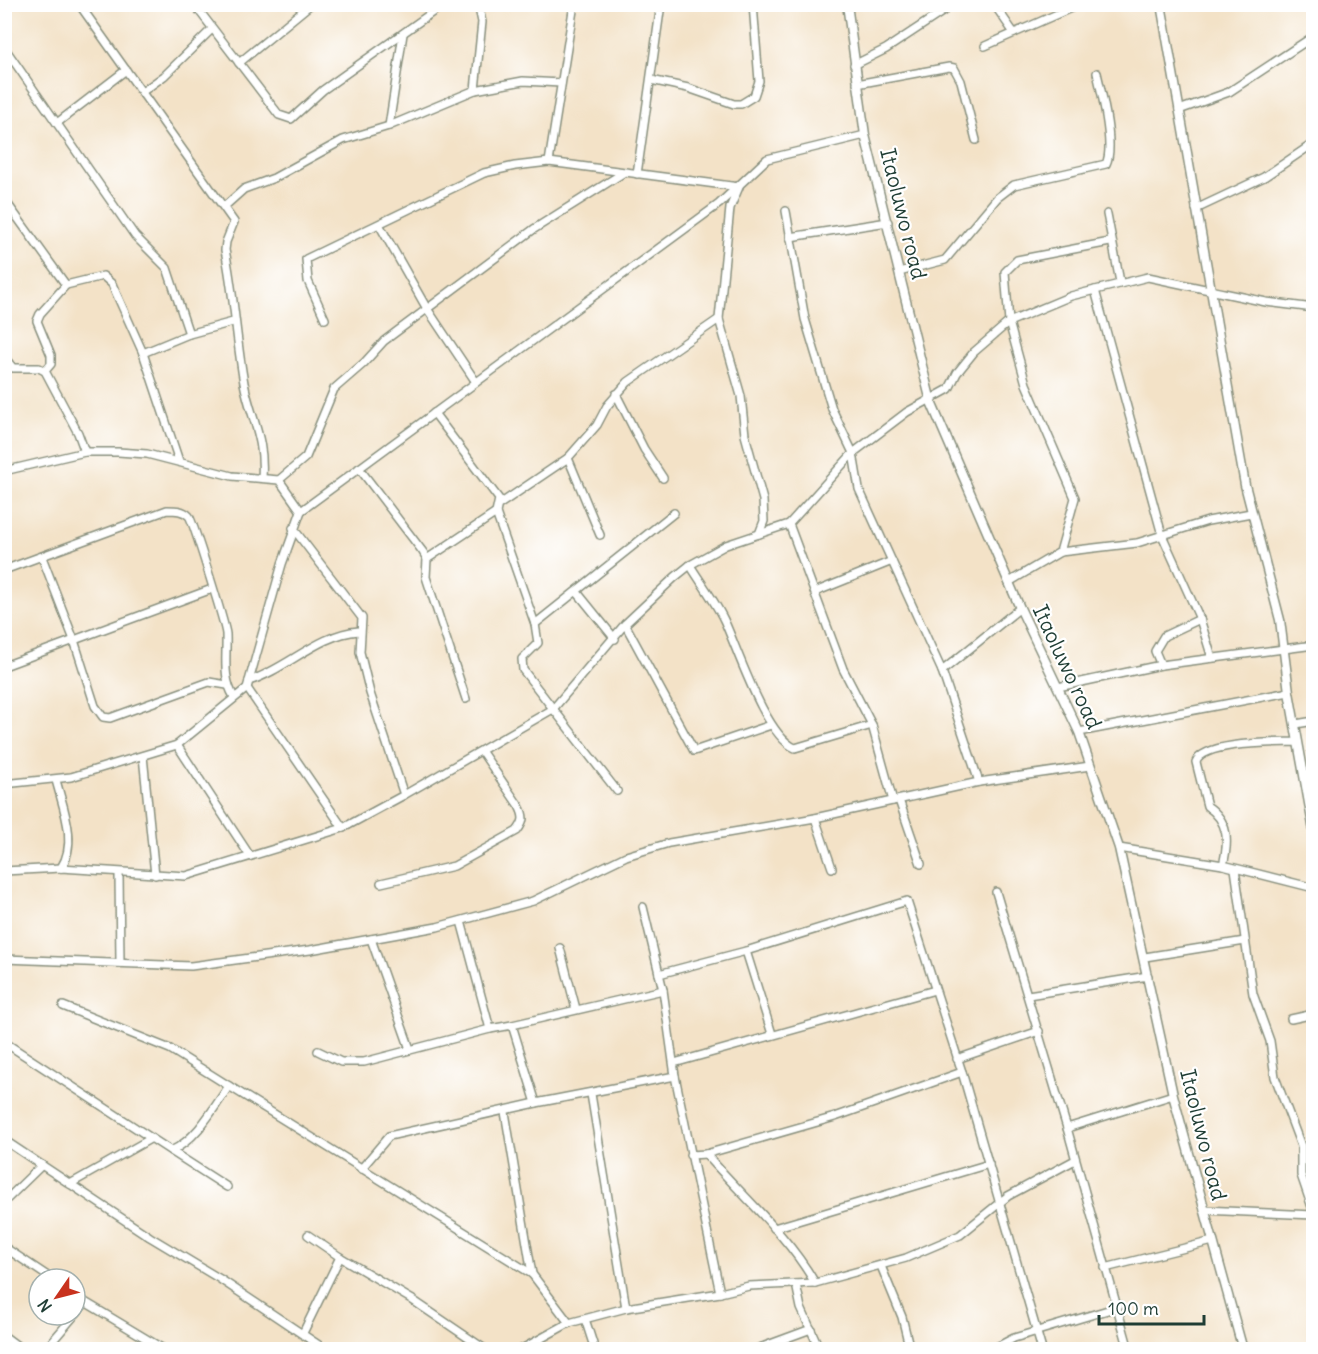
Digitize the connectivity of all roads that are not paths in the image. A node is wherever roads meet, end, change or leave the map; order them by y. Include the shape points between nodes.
1 (78, 4) edge
2 (194, 4) edge
3 (311, 4) edge
4 (444, 4) edge
5 (478, 4) edge
6 (574, 4) edge
7 (661, 4) edge
8 (753, 4) edge
9 (848, 4) edge
10 (954, 4) edge
11 (994, 4) edge
12 (1080, 4) edge
13 (1161, 4) edge
14 (212, 28) junction
15 (1014, 33) junction
16 (404, 34) junction
17 (1314, 36) edge
18 (985, 46) dead end
19 (4, 47) edge
20 (239, 63) junction
21 (854, 65) junction
22 (126, 70) junction
23 (1097, 74) dead end
24 (651, 80) junction
25 (561, 83) junction
26 (857, 84) junction
27 (475, 90) junction
28 (142, 92) junction
29 (1179, 110) junction
30 (57, 123) junction
31 (389, 126) junction
32 (865, 135) junction
33 (976, 140) dead end
34 (1314, 143) edge
35 (549, 162) junction
36 (623, 172) junction
37 (637, 174) junction
38 (739, 187) junction
39 (4, 199) edge
40 (225, 206) junction
41 (1196, 209) junction
42 (786, 211) dead end
43 (1107, 214) dead end
44 (888, 222) junction
45 (380, 226) junction
46 (790, 237) junction
47 (1110, 242) junction
48 (899, 272) junction
49 (1120, 282) junction
50 (66, 285) junction
51 (1095, 290) junction
52 (1210, 290) junction
53 (426, 307) junction
54 (1314, 308) edge
55 (325, 319) dead end
56 (719, 319) junction
57 (233, 322) junction
58 (1009, 322) junction
59 (189, 334) junction
60 (143, 353) junction
61 (4, 357) edge
62 (45, 371) junction
63 (476, 382) junction
64 (616, 394) junction
65 (931, 402) junction
66 (434, 413) junction
67 (85, 452) junction
68 (853, 453) junction
69 (568, 458) junction
70 (179, 461) junction
71 (359, 468) junction
72 (4, 471) edge
73 (262, 477) junction
74 (663, 478) dead end
75 (279, 480) junction
76 (500, 504) junction
77 (301, 511) junction
78 (496, 513) junction
79 (674, 513) dead end
80 (1251, 513) junction
81 (789, 524) junction
82 (293, 528) junction
83 (759, 534) junction
84 (600, 535) dead end
85 (1162, 535) junction
86 (1060, 552) junction
87 (42, 557) junction
88 (426, 559) junction
89 (892, 561) junction
90 (690, 565) junction
91 (4, 570) edge
92 (1009, 582) junction
93 (212, 589) junction
94 (577, 592) junction
95 (815, 592) junction
96 (1020, 608) junction
97 (1200, 619) junction
98 (535, 624) junction
99 (625, 624) junction
100 (359, 631) junction
101 (615, 639) junction
102 (74, 640) junction
103 (1314, 645) edge
104 (1282, 650) junction
105 (1212, 658) junction
106 (1161, 665) junction
107 (4, 666) edge
108 (942, 671) junction
109 (248, 684) junction
110 (227, 685) junction
111 (1058, 687) junction
112 (1289, 692) junction
113 (234, 697) junction
114 (466, 699) dead end
115 (553, 709) junction
116 (1314, 721) edge
117 (771, 724) junction
118 (872, 724) junction
119 (1296, 724) junction
120 (1079, 732) junction
121 (1298, 742) junction
122 (177, 745) junction
123 (482, 752) junction
124 (143, 756) junction
125 (1090, 766) junction
126 (56, 780) junction
127 (979, 782) junction
128 (4, 784) edge
129 (617, 791) dead end
130 (404, 795) junction
131 (896, 801) junction
132 (1312, 806) edge
133 (815, 818) junction
134 (343, 828) junction
135 (1314, 831) edge
136 (1119, 848) junction
137 (250, 856) junction
138 (921, 864) dead end
139 (1223, 865) junction
140 (61, 868) junction
141 (832, 868) dead end
142 (1235, 869) junction
143 (4, 871) edge
144 (119, 874) junction
145 (155, 875) junction
146 (381, 884) dead end
147 (1314, 888) edge
148 (996, 892) dead end
149 (643, 907) dead end
150 (461, 921) junction
151 (371, 939) junction
152 (1245, 941) junction
153 (560, 948) dead end
154 (746, 951) junction
155 (1145, 957) junction
156 (4, 959) edge
157 (120, 963) junction
158 (659, 974) junction
159 (1148, 976) junction
160 (663, 990) junction
161 (934, 990) junction
162 (1028, 995) junction
163 (63, 1005) dead end
164 (576, 1009) junction
165 (1314, 1014) edge
166 (1291, 1019) dead end
167 (512, 1025) junction
168 (490, 1029) junction
169 (1039, 1031) junction
170 (771, 1034) junction
171 (4, 1042) edge
172 (410, 1049) junction
173 (318, 1051) dead end
174 (957, 1059) junction
175 (674, 1063) junction
176 (962, 1072) junction
177 (675, 1076) junction
178 (229, 1086) junction
179 (591, 1094) junction
180 (1173, 1095) junction
181 (536, 1103) junction
182 (504, 1112) junction
183 (1067, 1128) junction
184 (150, 1139) junction
185 (4, 1140) edge
186 (171, 1151) junction
187 (706, 1154) junction
188 (690, 1155) junction
189 (1075, 1160) junction
190 (989, 1164) junction
191 (42, 1165) junction
192 (361, 1169) junction
193 (70, 1184) junction
194 (227, 1187) dead end
195 (4, 1202) edge
196 (1001, 1202) junction
197 (1204, 1210) junction
198 (1314, 1214) edge
199 (774, 1228) junction
200 (308, 1235) dead end
201 (1213, 1241) junction
202 (4, 1247) edge
203 (340, 1257) junction
204 (881, 1266) junction
205 (34, 1267) edge
206 (1105, 1268) junction
207 (532, 1274) junction
208 (815, 1283) junction
209 (796, 1284) junction
210 (720, 1293) junction
211 (87, 1304) edge
212 (1118, 1307) junction
213 (626, 1308) junction
214 (585, 1319) junction
215 (569, 1323) junction
216 (65, 1327) edge
217 (811, 1329) junction
218 (1037, 1332) junction
219 (303, 1333) junction
220 (5, 1337) edge
221 (50, 1344) dead end
222 (160, 1348) edge
223 (23, 1350) edge
224 (326, 1350) edge
225 (486, 1350) edge
226 (520, 1350) edge
227 (595, 1350) edge
228 (754, 1350) edge
229 (820, 1350) edge
230 (910, 1350) edge
231 (991, 1350) edge
232 (1042, 1350) edge
233 (1129, 1350) edge
234 (1243, 1350) edge

1 - 22 street
2 - 14 street
3 - 20 street
4 - 16 street
5 - 27 street via 482,22
6 - 25 street
7 - 24 street
8 - 24 street via 759,81 758,90 749,100 734,105 688,88
9 - 21 street, Itaoluwo road
10 - 21 street via 886,49
11 - 15 street
12 - 15 street
13 - 29 street
14 - 20 street
14 - 28 street via 164,76
15 - 18 street
16 - 20 street via 323,90 291,119 279,116
16 - 31 street
17 - 29 street via 1229,92
19 - 30 street
21 - 26 street, Itaoluwo road
22 - 28 street
22 - 30 street
23 - 48 street via 1105,112 1109,154 1106,164 1014,185 997,198 945,260
24 - 37 street
25 - 27 street via 523,81
25 - 35 street
26 - 32 street, Itaoluwo road
26 - 33 street via 954,68
27 - 31 street
28 - 40 street
29 - 41 street
30 - 59 street via 135,236 167,268
31 - 40 street via 343,140 274,178 244,189
32 - 38 street via 767,159
32 - 44 street, Itaoluwo road
34 - 41 street via 1264,177
35 - 36 street
35 - 45 street via 484,173
36 - 37 street
36 - 53 street via 534,229
37 - 38 street
38 - 56 street via 730,208
38 - 63 street
39 - 50 street
40 - 57 street via 234,222 225,250 235,305
41 - 52 street
42 - 46 street
43 - 47 street
44 - 46 street
44 - 48 street, Itaoluwo road
45 - 53 street
45 - 55 street via 306,259 308,281
46 - 68 street via 812,342 832,409
47 - 49 street
47 - 58 street via 1017,260 1008,266 1004,278
48 - 65 street, Itaoluwo road
49 - 51 street
49 - 52 street via 1148,277
50 - 60 street via 103,276 112,284
50 - 62 street via 36,321 51,355 51,364
51 - 58 street
51 - 85 street
52 - 54 street
52 - 80 street
53 - 63 street
53 - 75 street via 334,389 306,458
56 - 64 street
56 - 83 street via 741,396 745,435 763,500 764,521
57 - 59 street
57 - 73 street via 245,386 264,452
58 - 65 street via 974,352 949,389
58 - 86 street via 1026,384 1076,498
59 - 60 street
60 - 70 street
61 - 62 street via 13,368
62 - 67 street
63 - 66 street
64 - 69 street via 597,425
64 - 74 street
65 - 68 street via 907,412
65 - 92 street, Itaoluwo road
66 - 71 street
66 - 76 street via 497,494
67 - 70 street via 147,454
67 - 72 street
68 - 81 street
68 - 89 street via 859,489
69 - 76 street
69 - 84 street
70 - 73 street via 232,476
71 - 77 street
71 - 88 street via 399,517
73 - 75 street
75 - 77 street
76 - 78 street
77 - 82 street
78 - 88 street
78 - 98 street
79 - 94 street
80 - 85 street
80 - 104 street via 1280,620
81 - 83 street
81 - 95 street
82 - 100 street via 358,611 362,618
82 - 109 street
83 - 90 street via 726,545
85 - 86 street via 1137,543
85 - 97 street
86 - 92 street
87 - 91 street
87 - 93 street via 155,514 179,510 193,522
87 - 102 street
88 - 114 street via 426,577
89 - 95 street
89 - 108 street
90 - 99 street
90 - 117 street via 723,618
92 - 96 street, Itaoluwo road
93 - 102 street
93 - 110 street via 226,633
94 - 98 street
94 - 101 street
95 - 118 street via 843,669
96 - 108 street
96 - 111 street, Itaoluwo road
97 - 105 street
97 - 106 street via 1160,639 1155,651
98 - 115 street via 538,643 522,659 521,666
99 - 101 street
99 - 117 street via 694,751
100 - 109 street via 318,644
100 - 130 street via 370,693
101 - 115 street
102 - 107 street
102 - 110 street via 95,706 103,717 110,718 209,682
103 - 104 street
104 - 105 street
104 - 112 street
105 - 106 street
106 - 111 street
108 - 127 street
109 - 113 street
109 - 134 street
110 - 113 street
111 - 120 street, Itaoluwo road
112 - 119 street
112 - 120 street
113 - 122 street
115 - 123 street
115 - 129 street
116 - 119 street
117 - 118 street via 795,748
118 - 131 street
119 - 121 street
120 - 125 street, Itaoluwo road
121 - 132 street
121 - 139 street via 1242,745 1208,751 1198,757 1207,806 1218,814 1227,832
122 - 124 street
122 - 137 street
123 - 130 street
123 - 146 street via 524,814 517,831 454,866
124 - 126 street
124 - 145 street
125 - 127 street
125 - 136 street, Itaoluwo road
126 - 128 street
126 - 140 street via 70,842 68,858
127 - 131 street
130 - 134 street
131 - 133 street
131 - 138 street
132 - 135 street
133 - 141 street
133 - 150 street via 669,843 626,856 533,902
134 - 137 street
136 - 139 street
136 - 155 street, Itaoluwo road
137 - 145 street via 186,876
139 - 142 street
140 - 143 street
140 - 144 street
142 - 147 street
142 - 152 street
144 - 145 street
144 - 157 street
148 - 162 street
149 - 158 street
150 - 151 street
150 - 168 street
151 - 157 street via 191,966
151 - 172 street
152 - 155 street
152 - 198 street via 1253,994 1272,1051 1272,1069 1301,1146 1301,1175
153 - 164 street
154 - 158 street
154 - 161 street via 908,901
154 - 170 street
155 - 159 street, Itaoluwo road
156 - 157 street
158 - 160 street
159 - 162 street
159 - 180 street, Itaoluwo road
160 - 164 street
160 - 175 street
161 - 170 street
161 - 174 street
162 - 169 street
163 - 178 street via 170,1049
164 - 167 street
165 - 166 street
167 - 168 street
167 - 181 street
168 - 172 street
169 - 174 street
169 - 183 street
170 - 175 street
171 - 184 street
172 - 173 street via 364,1062 341,1062
174 - 176 street
175 - 177 street
176 - 187 street via 835,1117
176 - 190 street
177 - 179 street
177 - 188 street
178 - 186 street via 204,1122 182,1146
178 - 192 street
179 - 181 street
179 - 213 street
180 - 183 street
180 - 197 street, Itaoluwo road
181 - 182 street
182 - 192 street via 389,1136
182 - 207 street
183 - 189 street
184 - 186 street
184 - 193 street
185 - 191 street
186 - 194 street
187 - 188 street
187 - 199 street
188 - 210 street
189 - 196 street
189 - 206 street
190 - 196 street
190 - 199 street
191 - 193 street
191 - 195 street
192 - 207 street
193 - 219 street
196 - 204 street via 960,1235
196 - 218 street
197 - 198 street
197 - 201 street, Itaoluwo road
199 - 208 street via 792,1246
200 - 203 street
201 - 206 street
201 - 234 street, Itaoluwo road
202 - 205 street
203 - 219 street
203 - 225 street
204 - 208 street
204 - 230 street via 902,1317
206 - 212 street
207 - 215 street
208 - 209 street
209 - 210 street via 749,1286
209 - 217 street
210 - 213 street
211 - 222 street
212 - 218 street
212 - 233 street
213 - 214 street
214 - 215 street
214 - 227 street
215 - 226 street
216 - 221 street
217 - 228 street
217 - 229 street
218 - 231 street
218 - 232 street
219 - 224 street
220 - 223 street

